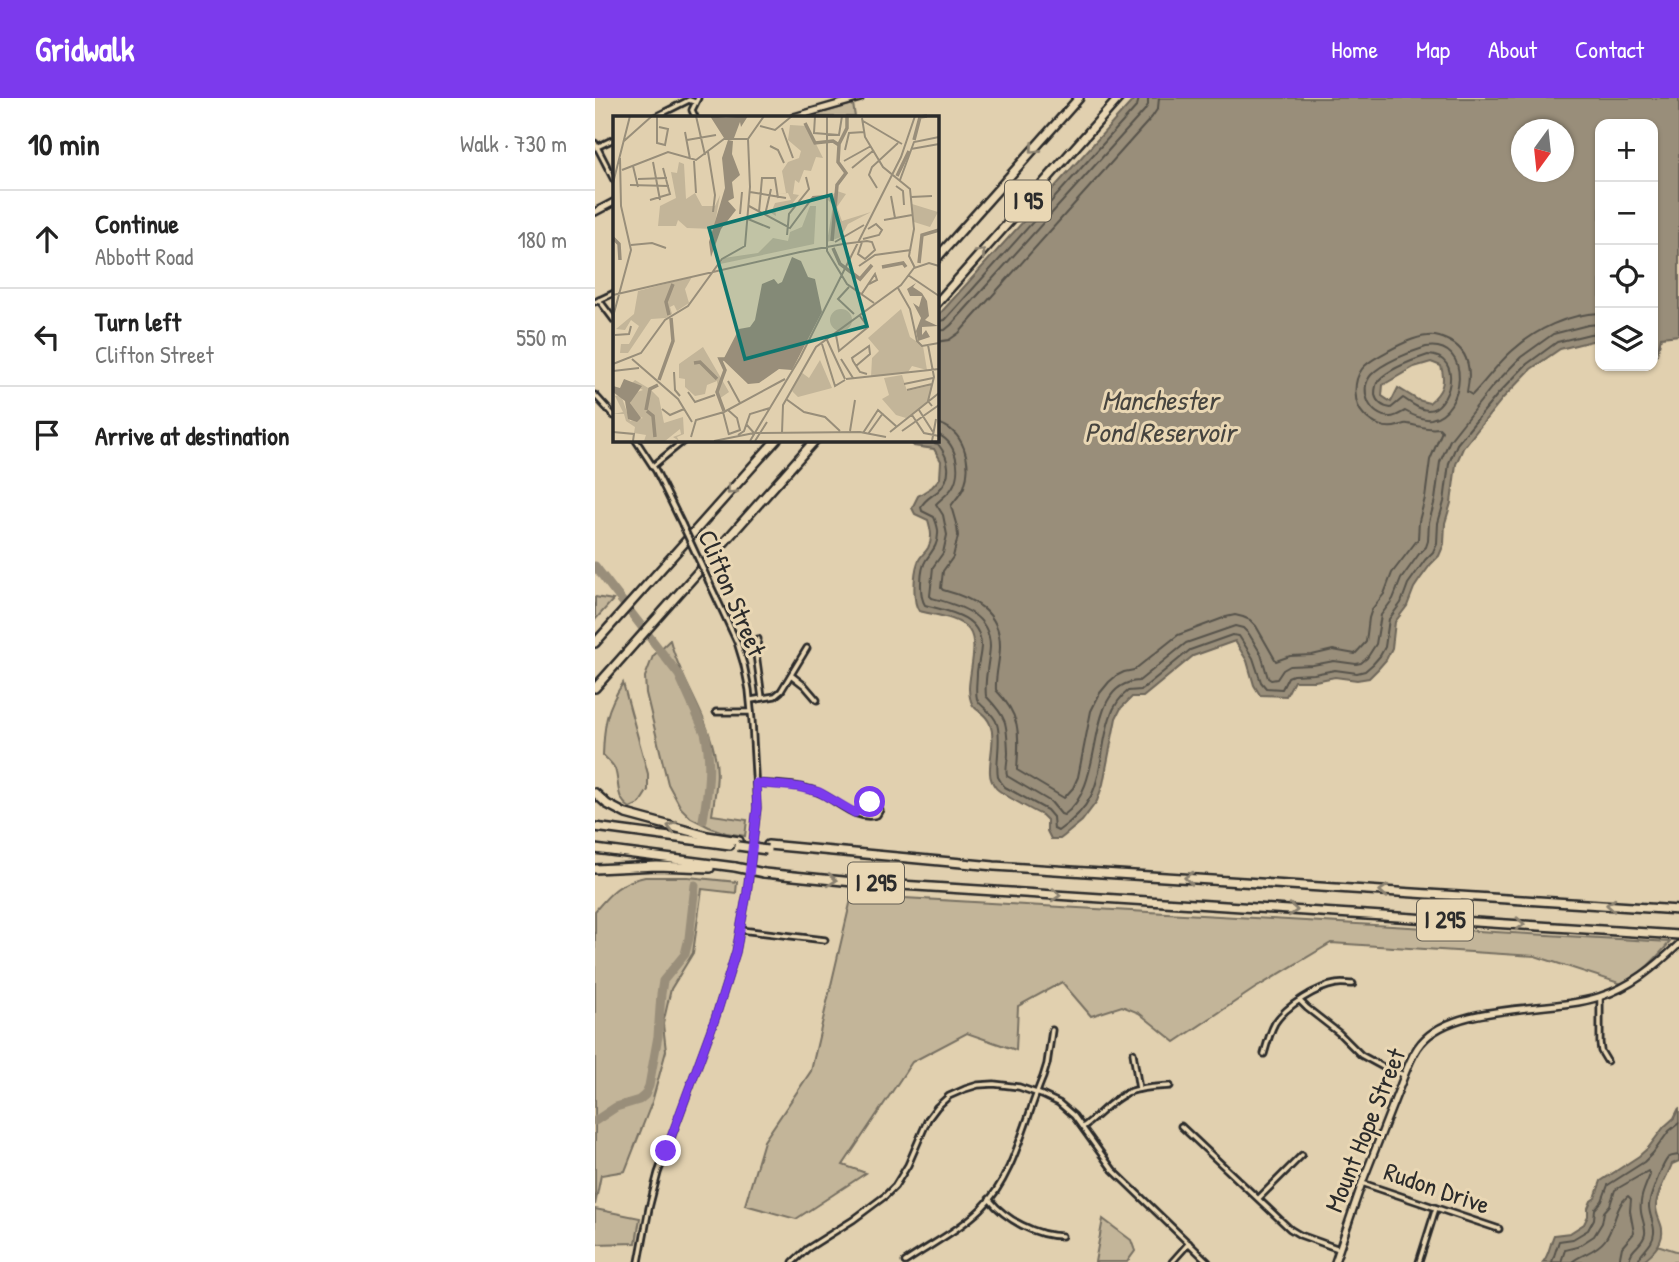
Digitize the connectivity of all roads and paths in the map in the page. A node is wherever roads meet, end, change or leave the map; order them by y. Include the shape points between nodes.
1 (860, 98) edge
2 (1079, 98) edge
3 (1119, 98) edge
4 (697, 100) edge
5 (657, 116) edge
6 (695, 116) edge
7 (797, 116) edge
8 (613, 139) edge
9 (596, 145) edge
10 (613, 178) edge
11 (613, 203) edge
12 (595, 212) edge
13 (938, 257) edge
14 (613, 293) edge
15 (597, 301) edge
16 (938, 302) edge
17 (613, 319) edge
18 (595, 395) edge
19 (613, 415) edge
20 (636, 441) edge
21 (684, 441) edge
22 (774, 441) edge
23 (814, 441) edge
24 (653, 466) junction
25 (758, 639) dead end
26 (595, 643) edge
27 (807, 648) dead end
28 (615, 664) junction
29 (791, 675) junction
30 (595, 688) edge
31 (595, 696) edge
32 (762, 698) junction
33 (817, 700) dead end
34 (750, 701) junction
35 (716, 712) dead end
36 (751, 712) junction
37 (756, 783) junction
38 (595, 793) edge
39 (855, 813) junction
40 (595, 827) edge
41 (738, 844) junction
42 (595, 849) edge
43 (595, 869) edge
44 (735, 869) junction
45 (1679, 910) edge
46 (741, 930) junction
47 (1679, 934) edge
48 (825, 940) dead end
49 (1679, 944) edge
50 (1353, 984) dead end
51 (1600, 997) junction
52 (1300, 1001) junction
53 (1052, 1030) dead end
54 (1133, 1053) dead end
55 (1264, 1054) dead end
56 (1607, 1061) dead end
57 (1404, 1075) junction
58 (1170, 1086) dead end
59 (1139, 1089) junction
60 (1036, 1093) junction
61 (1181, 1126) dead end
62 (1083, 1127) junction
63 (1302, 1155) dead end
64 (1362, 1183) junction
65 (989, 1199) junction
66 (1258, 1199) junction
67 (1436, 1208) junction
68 (1499, 1229) dead end
69 (1062, 1236) dead end
70 (1189, 1243) junction
71 (1339, 1249) junction
72 (639, 1262) edge
73 (793, 1262) edge
74 (905, 1262) edge
75 (1172, 1262) edge
76 (1208, 1262) edge
77 (1335, 1262) edge
78 (1419, 1262) edge

1 - 7 street
2 -> 13 highway, I 95
16 -> 3 highway, I 95
4 - 5 street
4 - 6 street
8 - 9 street
9 - 10 street
11 - 12 street
14 - 15 street
15 - 17 street
18 - 19 street
20 - 24 street, Clifton Street
21 - 24 street
22 -> 26 highway
23 - 28 highway
24 - 34 street, Clifton Street, bridge via 737,642
25 - 32 street, Clifton Street
27 - 29 street
28 - 30 highway
28 - 31 highway
29 - 32 street via 775,696
29 - 33 street
32 - 34 street
34 - 36 street, Clifton Street
35 - 36 street
36 - 37 street, Clifton Street
37 - 39 street via 819,792
37 - 46 street, Clifton Street via 757,808
41 -> 38 highway via 625,814
39 - 39 street via 866,803 874,803 880,810 873,817
40 - 41 highway
45 -> 41 highway, I 295, bridge via 994,866
42 - 44 highway
43 - 44 highway
44 -> 47 highway, I 295, bridge via 853,882
46 - 48 street
46 - 72 street, Clifton Street via 728,982 658,1174
49 - 51 street, Mount Hope Street via 1641,977
50 - 52 street via 1322,988
51 - 56 street via 1600,1043
51 - 57 street, Mount Hope Street via 1458,1019 1420,1043
52 - 55 street via 1274,1024
52 - 57 street via 1361,1055
53 - 60 street via 1047,1064
54 - 59 street
57 - 64 street, Mount Hope Street
58 - 59 street
59 - 62 street via 1120,1097
60 - 62 street via 1059,1103
60 - 65 street via 1009,1164
60 - 73 street via 994,1084 949,1096 927,1119 895,1186
61 - 66 street
62 - 70 street via 1113,1170
63 - 66 street
64 - 67 street, Rudon Drive
64 - 71 street, Mount Hope Street
65 - 69 street via 1006,1216 1042,1234
65 - 74 street via 968,1220
66 - 71 street via 1290,1229
67 - 68 street, Rudon Drive
67 - 78 street
70 - 75 street
70 - 76 street
71 - 77 street, Mount Hope Street

